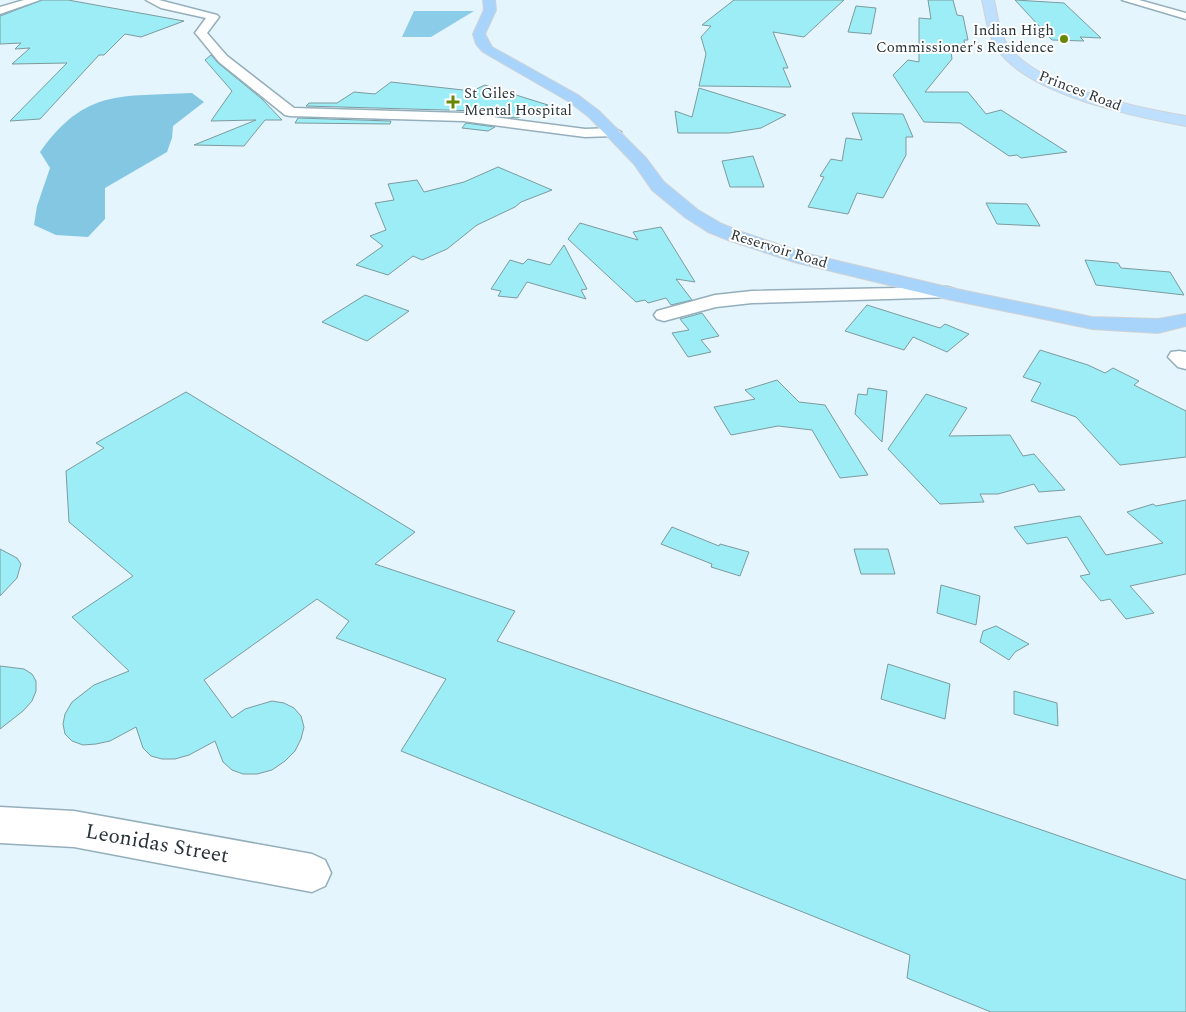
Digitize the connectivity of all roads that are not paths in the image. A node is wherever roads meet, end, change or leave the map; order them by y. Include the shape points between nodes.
1 (36, 0) edge
2 (151, 0) edge
3 (489, 0) edge
4 (988, 0) edge
5 (1127, 0) edge
6 (0, 11) edge
7 (1186, 16) edge
8 (1186, 121) edge
9 (614, 132) junction
10 (947, 293) junction
11 (664, 315) dead end
12 (1186, 320) edge
13 (0, 825) edge
14 (312, 873) dead end

1 - 6 street
2 - 9 street via 212,17 201,33 223,59 290,112 463,117 585,133
3 - 9 highway, Reservoir Road via 490,10 478,33 484,48 502,61 573,98
4 - 8 main road, Princes Road via 1002,47 1030,71 1087,96 1130,110
5 - 7 street
9 - 10 highway, Reservoir Road via 658,186 715,228 794,256
10 - 11 street via 752,297 715,301
10 - 12 highway, Reservoir Road via 1092,323 1158,326
13 - 14 street, Leonidas Street via 74,829

